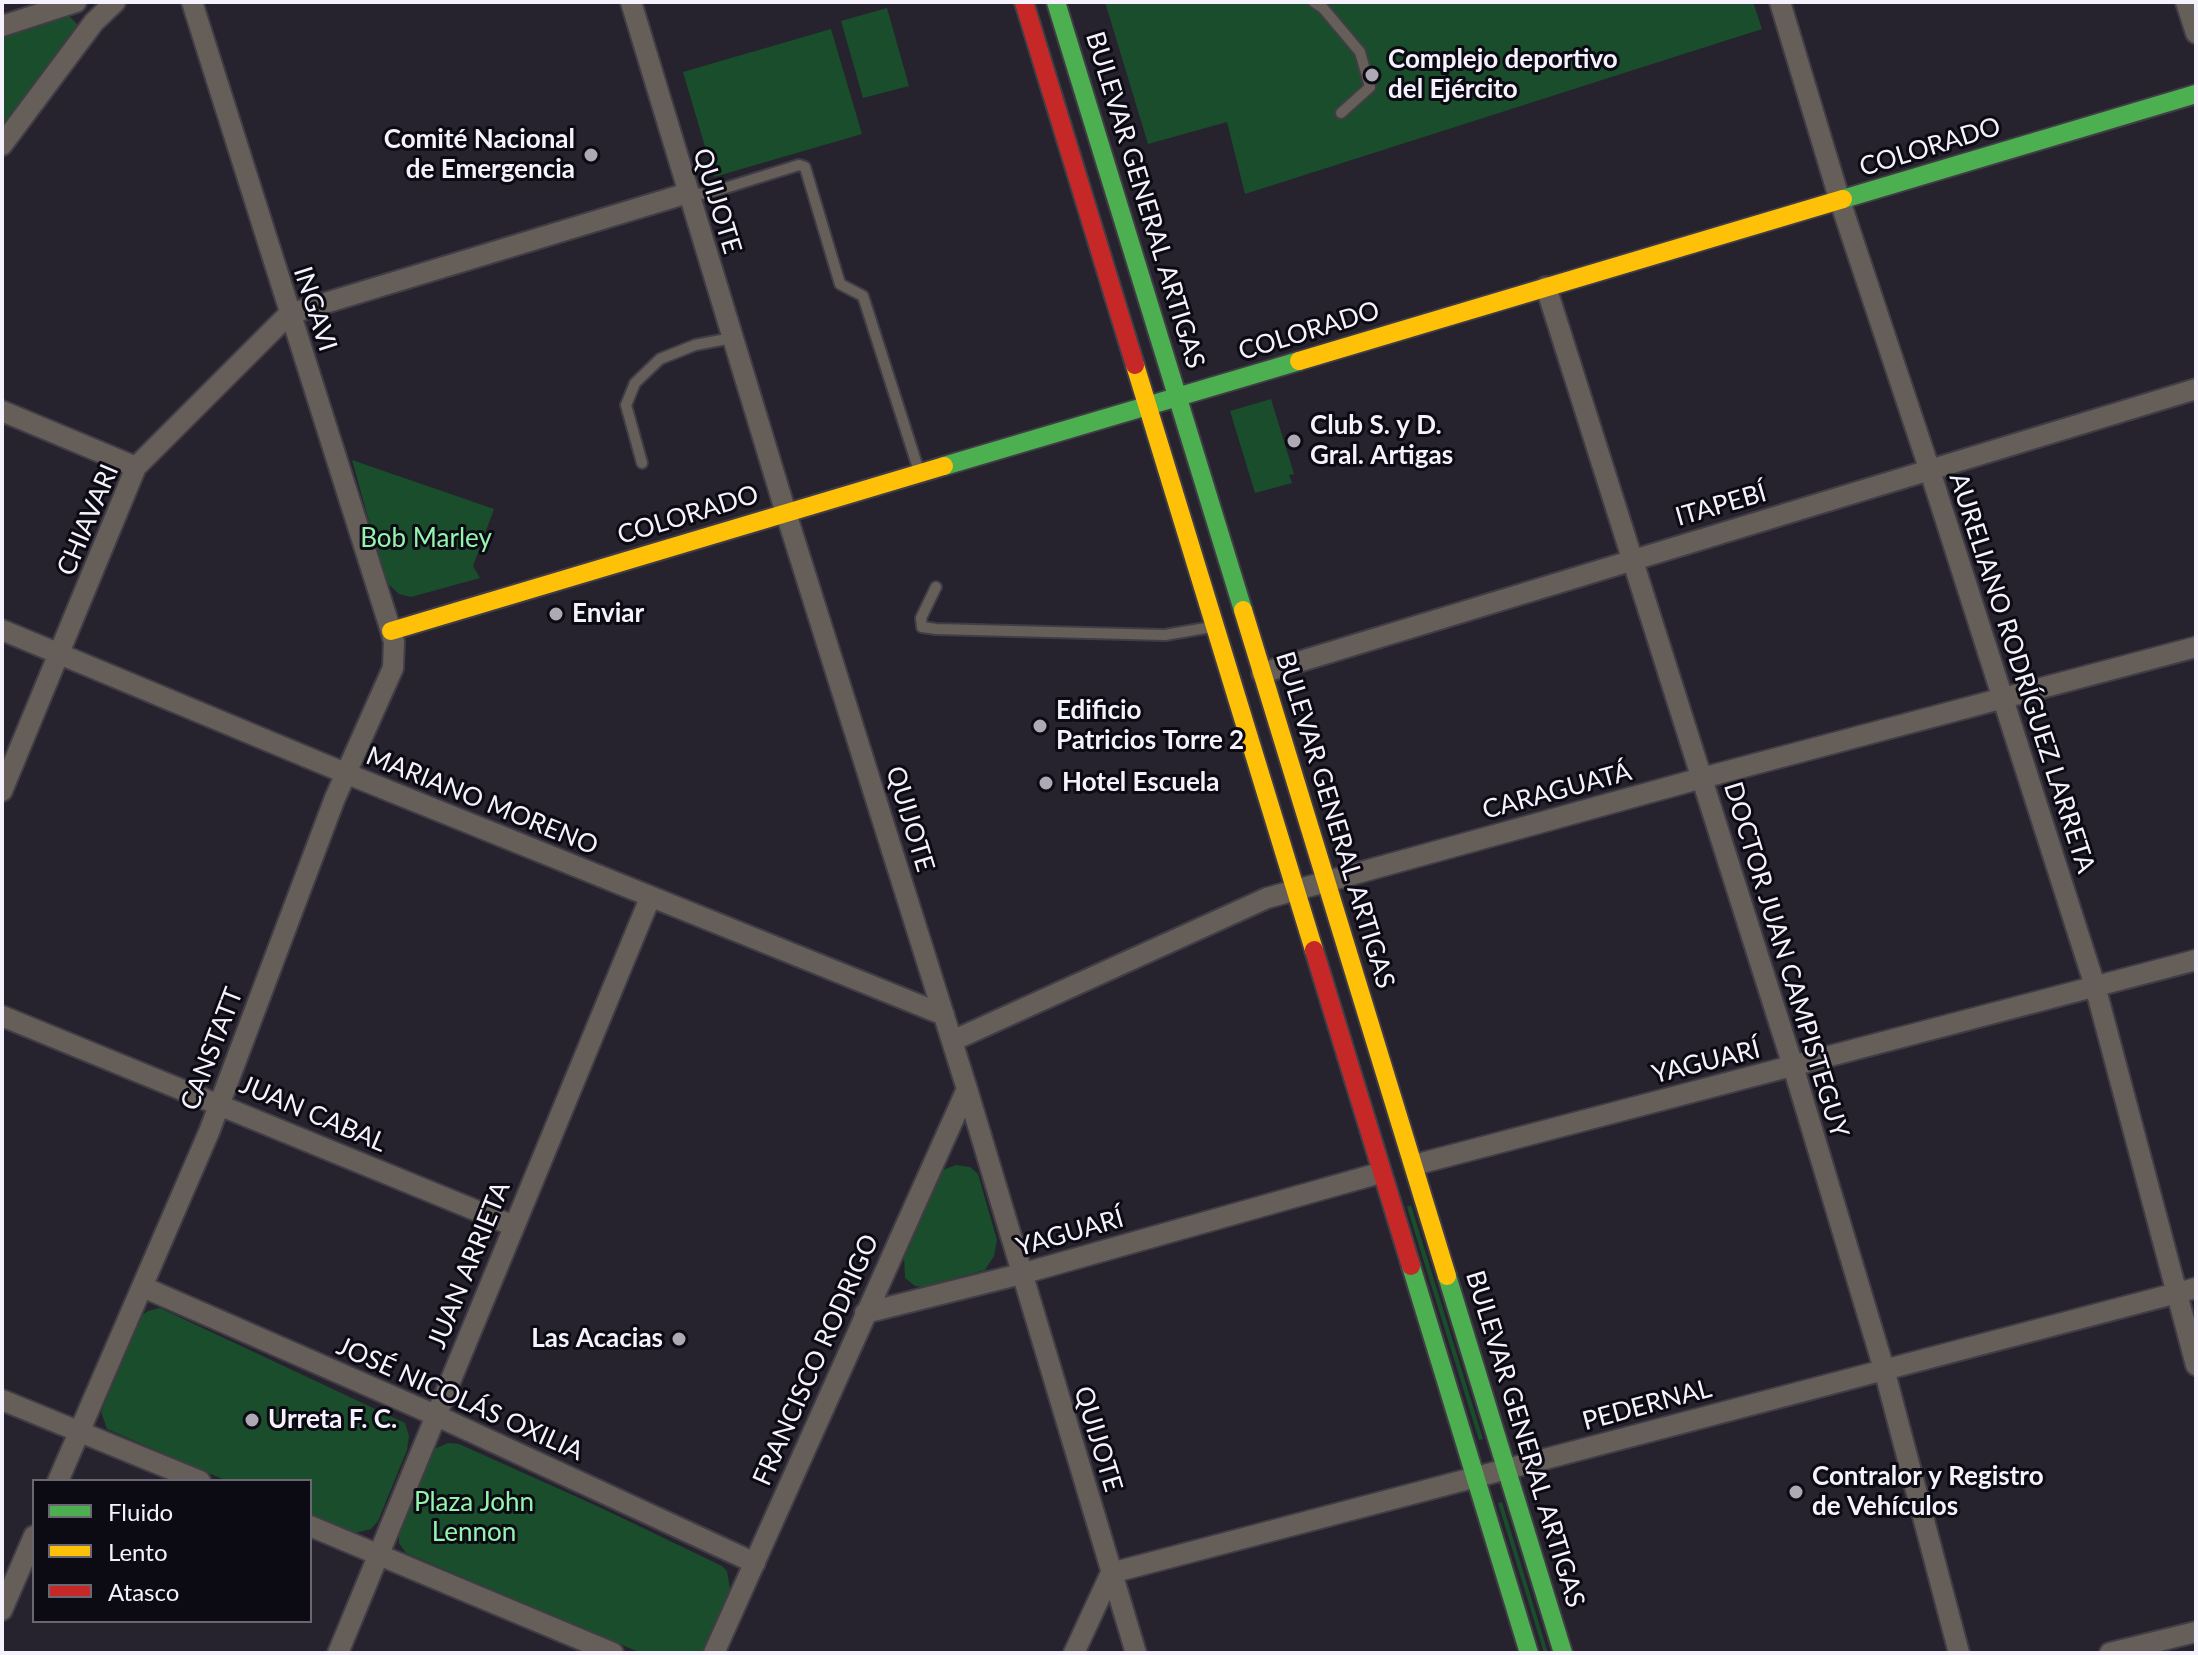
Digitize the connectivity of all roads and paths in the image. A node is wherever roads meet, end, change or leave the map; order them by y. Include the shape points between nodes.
1 (76, 2) edge
2 (115, 2) edge
3 (192, 2) edge
4 (631, 2) edge
5 (1024, 2) edge
6 (1056, 2) edge
7 (1314, 2) edge
8 (1780, 2) edge
9 (2186, 2) edge
10 (2, 26) edge
11 (2196, 33) edge
12 (2196, 94) edge
13 (1341, 113) dead end
14 (2, 145) edge
15 (688, 193) junction
16 (1840, 201) junction
17 (1546, 287) junction
18 (289, 314) junction
19 (732, 338) junction
20 (2196, 389) edge
21 (1178, 397) junction
22 (1148, 405) junction
23 (2, 411) edge
24 (642, 463) dead end
25 (136, 467) junction
26 (1930, 471) junction
27 (920, 473) junction
28 (786, 513) junction
29 (1631, 559) junction
30 (936, 587) dead end
31 (1214, 627) junction
32 (2, 630) edge
33 (391, 631) junction
34 (2196, 647) edge
35 (58, 654) junction
36 (1262, 673) junction
37 (2002, 700) junction
38 (345, 773) junction
39 (1702, 778) junction
40 (2, 791) edge
41 (1327, 881) junction
42 (1297, 889) junction
43 (650, 898) junction
44 (2196, 960) edge
45 (2095, 986) junction
46 (944, 1015) junction
47 (2, 1016) edge
48 (952, 1041) junction
49 (1793, 1066) junction
50 (967, 1089) junction
51 (220, 1103) junction
52 (1414, 1165) junction
53 (1380, 1173) junction
54 (514, 1226) junction
55 (1021, 1274) junction
56 (143, 1287) junction
57 (2186, 1290) edge
58 (865, 1313) junction
59 (2196, 1365) edge
60 (1884, 1369) junction
61 (2, 1400) edge
62 (435, 1415) junction
63 (79, 1432) junction
64 (1507, 1469) junction
65 (1474, 1477) junction
66 (59, 1479) edge
67 (195, 1479) edge
68 (312, 1527) edge
69 (32, 1541) edge
70 (379, 1554) junction
71 (755, 1563) junction
72 (1111, 1573) junction
73 (2, 1610) edge
74 (2196, 1632) edge
75 (338, 1653) edge
76 (613, 1653) edge
77 (714, 1653) edge
78 (1074, 1653) edge
79 (1136, 1653) edge
80 (1529, 1653) edge
81 (1563, 1653) edge
82 (1959, 1653) edge
83 (2110, 1653) edge

1 - 10 street
2 - 14 street via 94,22
3 - 18 street, INGAVI
4 - 15 street, QUIJOTE
5 - 22 main road
6 - 21 main road, BULEVAR GENERAL ARTIGAS
7 - 13 lane via 1360,52 1370,87
8 - 16 street, AURELIANO RODRÍGUEZ LARRETA
9 - 11 street
12 - 16 main road, COLORADO
15 - 18 street
15 - 19 street, QUIJOTE
15 - 27 lane via 706,194 805,167 840,284 863,296
16 - 17 main road, COLORADO
16 - 26 street, AURELIANO RODRÍGUEZ LARRETA
17 - 21 main road, COLORADO
17 - 29 street, DOCTOR JUAN CAMPISTEGUY
18 - 25 street, CHIAVARI
18 - 33 street, INGAVI
19 - 24 lane via 660,359 635,383 626,405
19 - 28 street, QUIJOTE
20 - 26 street, ITAPEBÍ
21 - 22 main road, COLORADO
21 - 36 main road, BULEVAR GENERAL ARTIGAS
22 - 27 main road, COLORADO
22 - 31 main road
23 - 25 street
25 - 35 street, CHIAVARI
26 - 29 street, ITAPEBÍ
26 - 37 street, AURELIANO RODRÍGUEZ LARRETA
27 - 28 main road, COLORADO
28 - 33 main road, COLORADO
28 - 46 street, QUIJOTE
29 - 36 street, ITAPEBÍ
29 - 39 street, DOCTOR JUAN CAMPISTEGUY
30 - 31 lane via 922,627 1165,635
31 - 42 main road
32 - 35 street, MARIANO MORENO
33 - 38 street, CANSTATT via 393,668
34 - 37 street, CARAGUATÁ
35 - 38 street, MARIANO MORENO
35 - 40 street, CHIAVARI
36 - 41 main road, BULEVAR GENERAL ARTIGAS
37 - 39 street, CARAGUATÁ
37 - 45 street, AURELIANO RODRÍGUEZ LARRETA
38 - 43 street, MARIANO MORENO
38 - 51 street, CANSTATT
39 - 41 street, CARAGUATÁ
39 - 49 street, DOCTOR JUAN CAMPISTEGUY
41 - 42 street, CARAGUATÁ
41 - 52 main road, BULEVAR GENERAL ARTIGAS
42 - 48 street, CARAGUATÁ
42 - 53 main road
43 - 46 street, MARIANO MORENO
43 - 54 street, JUAN ARRIETA
44 - 45 street, YAGUARÍ
45 - 49 street, YAGUARÍ
45 - 57 street, AURELIANO RODRÍGUEZ LARRETA
46 - 48 street, QUIJOTE
47 - 51 street, JUAN CABAL
48 - 50 street, QUIJOTE
49 - 52 street, YAGUARÍ
49 - 60 street, DOCTOR JUAN CAMPISTEGUY
50 - 55 street, QUIJOTE
50 - 58 street, FRANCISCO RODRIGO
51 - 54 street, JUAN CABAL
51 - 56 street, CANSTATT
52 - 64 main road, BULEVAR GENERAL ARTIGAS
53 - 55 street, YAGUARÍ
53 - 65 main road
54 - 62 street, JUAN ARRIETA
55 - 58 street, YAGUARÍ
55 - 72 street, QUIJOTE
56 - 62 street, JOSÉ NICOLÁS OXILIA
56 - 63 street, CANSTATT
57 - 59 street, AURELIANO RODRÍGUEZ LARRETA
57 - 60 street, PEDERNAL
58 - 71 street, FRANCISCO RODRIGO
60 - 64 street, PEDERNAL
60 - 82 street, DOCTOR JUAN CAMPISTEGUY
61 - 63 street
62 - 70 street, JUAN ARRIETA
62 - 71 street, JOSÉ NICOLÁS OXILIA
63 - 66 street, CANSTATT
63 - 67 street
64 - 65 street, PEDERNAL
64 - 81 main road, BULEVAR GENERAL ARTIGAS
65 - 72 street, PEDERNAL
65 - 80 main road
68 - 70 street
69 - 73 street
70 - 75 street, JUAN ARRIETA
70 - 76 street
71 - 77 street, FRANCISCO RODRIGO
72 - 78 street
72 - 79 street, QUIJOTE
74 - 83 street

